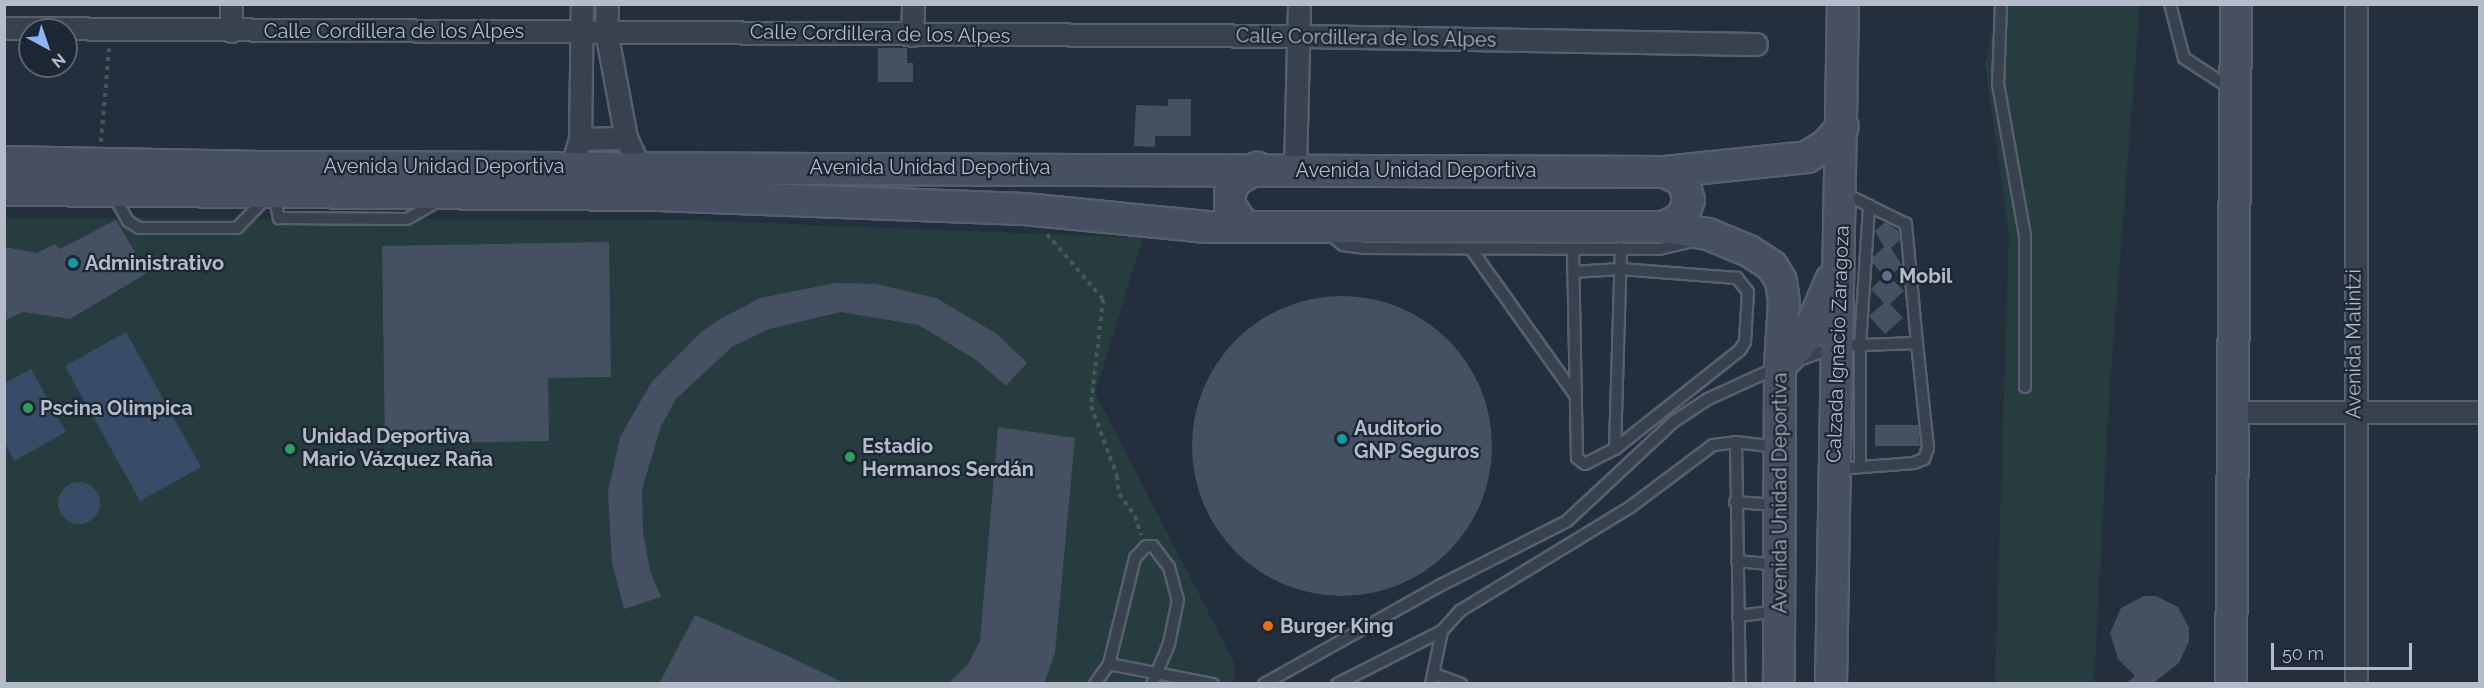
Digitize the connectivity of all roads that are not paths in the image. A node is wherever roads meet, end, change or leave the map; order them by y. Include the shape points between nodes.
1 (231, 4) edge
2 (582, 4) edge
3 (607, 4) edge
4 (912, 4) edge
5 (1299, 4) edge
6 (1843, 4) edge
7 (2001, 4) edge
8 (2170, 4) edge
9 (2236, 4) edge
10 (2356, 4) edge
11 (4, 28) edge
12 (231, 31) junction
13 (582, 31) junction
14 (606, 31) junction
15 (912, 35) junction
16 (1299, 36) junction
17 (1756, 44) dead end
18 (2235, 92) junction
19 (1843, 126) junction
20 (626, 138) junction
21 (576, 152) junction
22 (639, 166) junction
23 (1257, 168) junction
24 (1295, 169) junction
25 (1665, 172) junction
26 (7, 176) edge
27 (272, 178) junction
28 (1842, 193) junction
29 (558, 195) junction
30 (658, 195) junction
31 (1869, 205) junction
32 (1245, 226) junction
33 (1323, 227) junction
34 (1664, 227) junction
35 (1708, 234) junction
36 (1621, 248) junction
37 (1471, 249) junction
38 (1573, 249) junction
39 (1620, 269) junction
40 (1573, 272) junction
41 (1784, 303) junction
42 (1917, 344) junction
43 (1831, 346) junction
44 (1780, 366) junction
45 (2025, 387) dead end
46 (1575, 395) junction
47 (2232, 412) junction
48 (2353, 412) junction
49 (2480, 412) edge
50 (1736, 442) junction
51 (1780, 447) junction
52 (1615, 449) junction
53 (1847, 468) junction
54 (1735, 502) junction
55 (1779, 505) junction
56 (1737, 561) junction
57 (1779, 565) junction
58 (1779, 610) junction
59 (1738, 616) junction
60 (1442, 631) junction
61 (1109, 664) junction
62 (1159, 674) junction
63 (1433, 679) edge
64 (1095, 684) edge
65 (1152, 684) edge
66 (1213, 684) edge
67 (1264, 684) edge
68 (1337, 684) edge
69 (1461, 684) edge
70 (1740, 684) edge
71 (1779, 684) edge
72 (1831, 684) edge
73 (2231, 684) edge
74 (2356, 684) edge

1 - 12 street
2 - 13 street
3 - 14 street
4 - 15 street
5 - 16 street
6 - 19 street, Calzada Ignacio Zaragoza
7 - 45 lane via 1998,84 2025,236
8 - 18 lane via 2184,58
9 - 18 street
10 - 48 street, Avenida Malintzi
11 - 12 street, Calle Cordillera de los Alpes
12 - 13 street, Calle Cordillera de los Alpes
13 - 14 street, Calle Cordillera de los Alpes
13 - 21 street
14 - 15 street, Calle Cordillera de los Alpes
14 - 20 street
15 - 16 street, Calle Cordillera de los Alpes
16 - 17 street, Calle Cordillera de los Alpes
16 - 24 street
18 - 47 street
19 - 25 street, Avenida Unidad Deportiva via 1807,158
19 - 28 street, Calzada Ignacio Zaragoza
20 - 21 street
20 - 22 street
21 - 22 street, Avenida Unidad Deportiva
21 - 27 street, Avenida Unidad Deportiva
21 - 29 street via 566,185
22 - 23 street, Avenida Unidad Deportiva
22 - 30 street
23 - 24 street, Avenida Unidad Deportiva
23 - 32 street via 1235,181 1230,193 1230,206
24 - 25 street, Avenida Unidad Deportiva
25 - 34 street via 1683,181 1689,200 1682,218
26 - 27 street, Avenida Unidad Deportiva via 99,164
26 - 27 street, Avenida Unidad Deportiva via 111,190
27 - 29 street, Avenida Unidad Deportiva via 448,194
28 - 31 lane
28 - 43 street, Calzada Ignacio Zaragoza via 1840,245 1824,298
29 - 30 street, Avenida Unidad Deportiva
30 - 32 street, Avenida Unidad Deportiva via 1024,209 1207,227
31 - 42 lane via 1900,220 1909,231
31 - 43 lane
32 - 33 street, Avenida Unidad Deportiva
33 - 34 street, Avenida Unidad Deportiva
33 - 37 lane via 1334,241 1365,248
34 - 35 street, Avenida Unidad Deportiva
35 - 36 lane via 1688,245
35 - 41 street, Avenida Unidad Deportiva via 1749,251 1772,266
36 - 38 lane
36 - 39 lane
37 - 38 lane
37 - 46 lane
38 - 40 lane
39 - 40 lane
39 - 52 lane
39 - 52 lane via 1737,278 1748,292 1745,342
40 - 46 lane
41 - 43 street, Avenida Unidad Deportiva
41 - 44 street, Avenida Unidad Deportiva
42 - 43 lane
42 - 53 lane via 1928,448 1924,459 1914,464
43 - 44 street
43 - 53 lane
43 - 53 street, Calzada Ignacio Zaragoza
44 - 51 street, Avenida Unidad Deportiva
44 - 67 lane via 1708,399 1673,422 1567,521 1441,585
46 - 52 lane via 1579,463 1590,463
47 - 48 street
47 - 73 street
48 - 49 street
48 - 74 street, Avenida Malintzi
50 - 51 lane
50 - 54 lane
50 - 60 lane via 1713,445 1629,508 1460,611
51 - 55 street, Avenida Unidad Deportiva
53 - 72 street, Calzada Ignacio Zaragoza
54 - 55 lane
54 - 56 lane
55 - 57 street, Avenida Unidad Deportiva
56 - 57 lane
56 - 59 lane
57 - 58 street, Avenida Unidad Deportiva
58 - 59 lane
58 - 71 street, Avenida Unidad Deportiva
59 - 70 lane
60 - 63 lane
60 - 68 lane
61 - 62 lane
61 - 62 lane via 1135,558 1146,546 1159,548 1178,600
61 - 64 lane
62 - 65 lane
62 - 66 lane
63 - 69 lane

